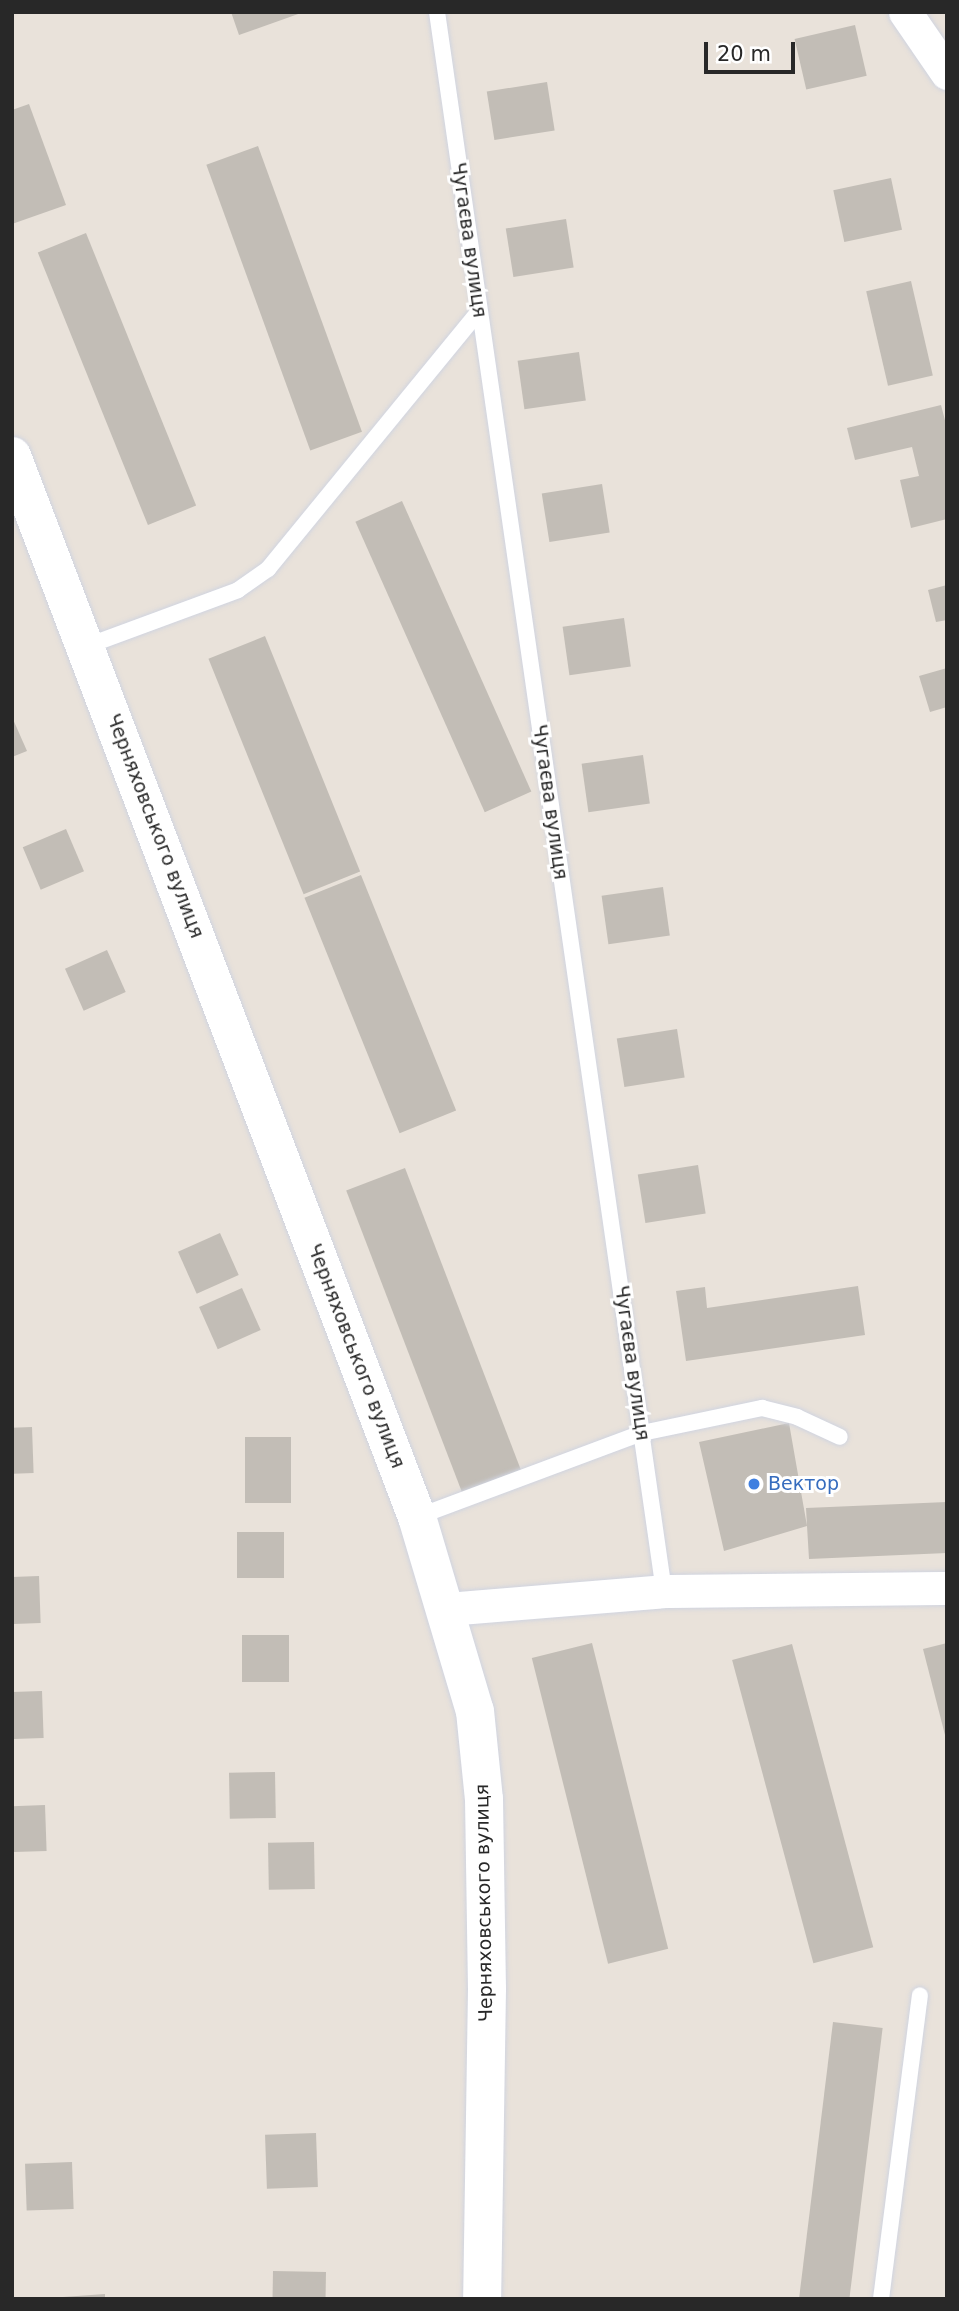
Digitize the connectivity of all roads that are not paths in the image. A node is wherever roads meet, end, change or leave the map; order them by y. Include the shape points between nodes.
1 (437, 12) edge
2 (905, 12) edge
3 (947, 72) edge
4 (478, 312) junction
5 (12, 456) edge
6 (87, 646) junction
7 (642, 1433) junction
8 (840, 1437) dead end
9 (417, 1517) junction
10 (947, 1588) edge
11 (664, 1591) junction
12 (447, 1609) junction
13 (920, 1995) dead end
14 (482, 2299) edge
15 (880, 2299) edge

1 - 4 lane, Чугаєва вулиця
2 - 3 street
4 - 6 lane via 268,569 238,590
4 - 7 lane, Чугаєва вулиця
5 - 6 street, Черняховського вулиця
6 - 9 street, Черняховського вулиця
7 - 8 lane via 762,1408 797,1417
7 - 9 lane
7 - 11 lane, Чугаєва вулиця
9 - 12 street, Черняховського вулиця
10 - 11 street
11 - 12 street
12 - 14 street, Черняховського вулиця via 475,1711 485,1799
13 - 15 lane

